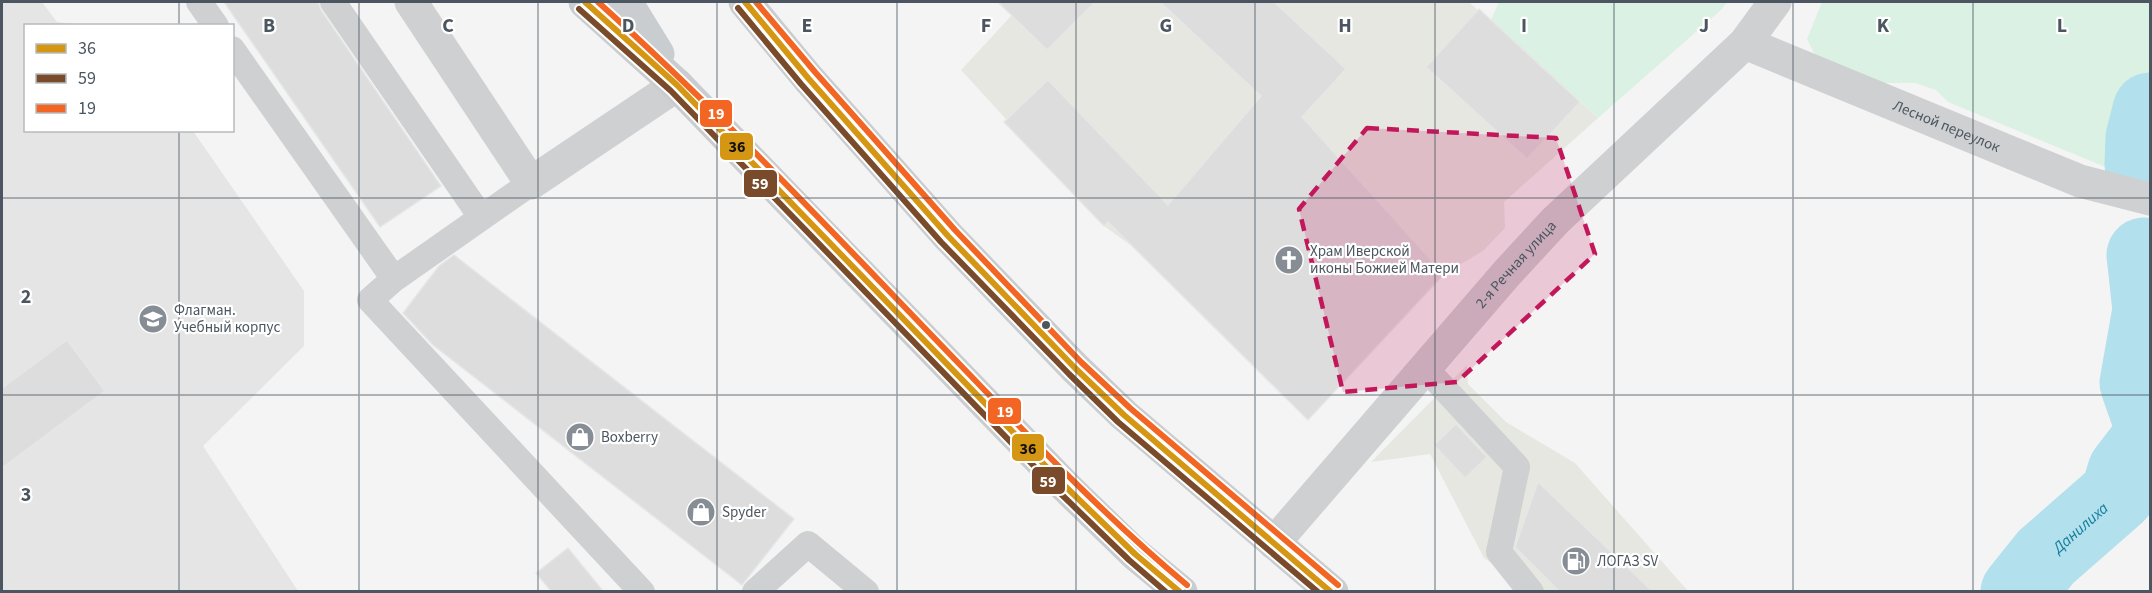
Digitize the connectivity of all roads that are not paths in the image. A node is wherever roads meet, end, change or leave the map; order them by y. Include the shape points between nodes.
1 (199, 2) edge
2 (333, 2) edge
3 (411, 2) edge
4 (585, 2) edge
5 (626, 2) edge
6 (745, 2) edge
7 (1775, 2) edge
8 (215, 24) edge
9 (1745, 42) junction
10 (234, 52) edge
11 (677, 85) junction
12 (531, 183) junction
13 (2151, 199) edge
14 (482, 217) junction
15 (394, 279) junction
16 (1426, 369) junction
17 (1274, 543) junction
18 (642, 591) edge
19 (754, 591) edge
20 (866, 591) edge
21 (1181, 591) edge
22 (1332, 591) edge
23 (1531, 591) edge

1 - 8 lane
2 - 14 lane
3 - 12 street
4 - 11 main road
5 - 11 main road
6 - 17 main road via 948,236 1075,368
7 - 9 street, 2-я Речная улица
9 - 13 street, Лесной переулок via 2080,181
9 - 16 street, 2-я Речная улица via 1555,220
10 - 15 lane
11 - 12 street
11 - 21 main road via 1066,487
12 - 14 lane
14 - 15 lane
15 - 18 lane via 370,300
16 - 17 street, 2-я Речная улица
16 - 23 lane via 1517,467 1498,552
17 - 22 main road
19 - 20 lane via 808,544

